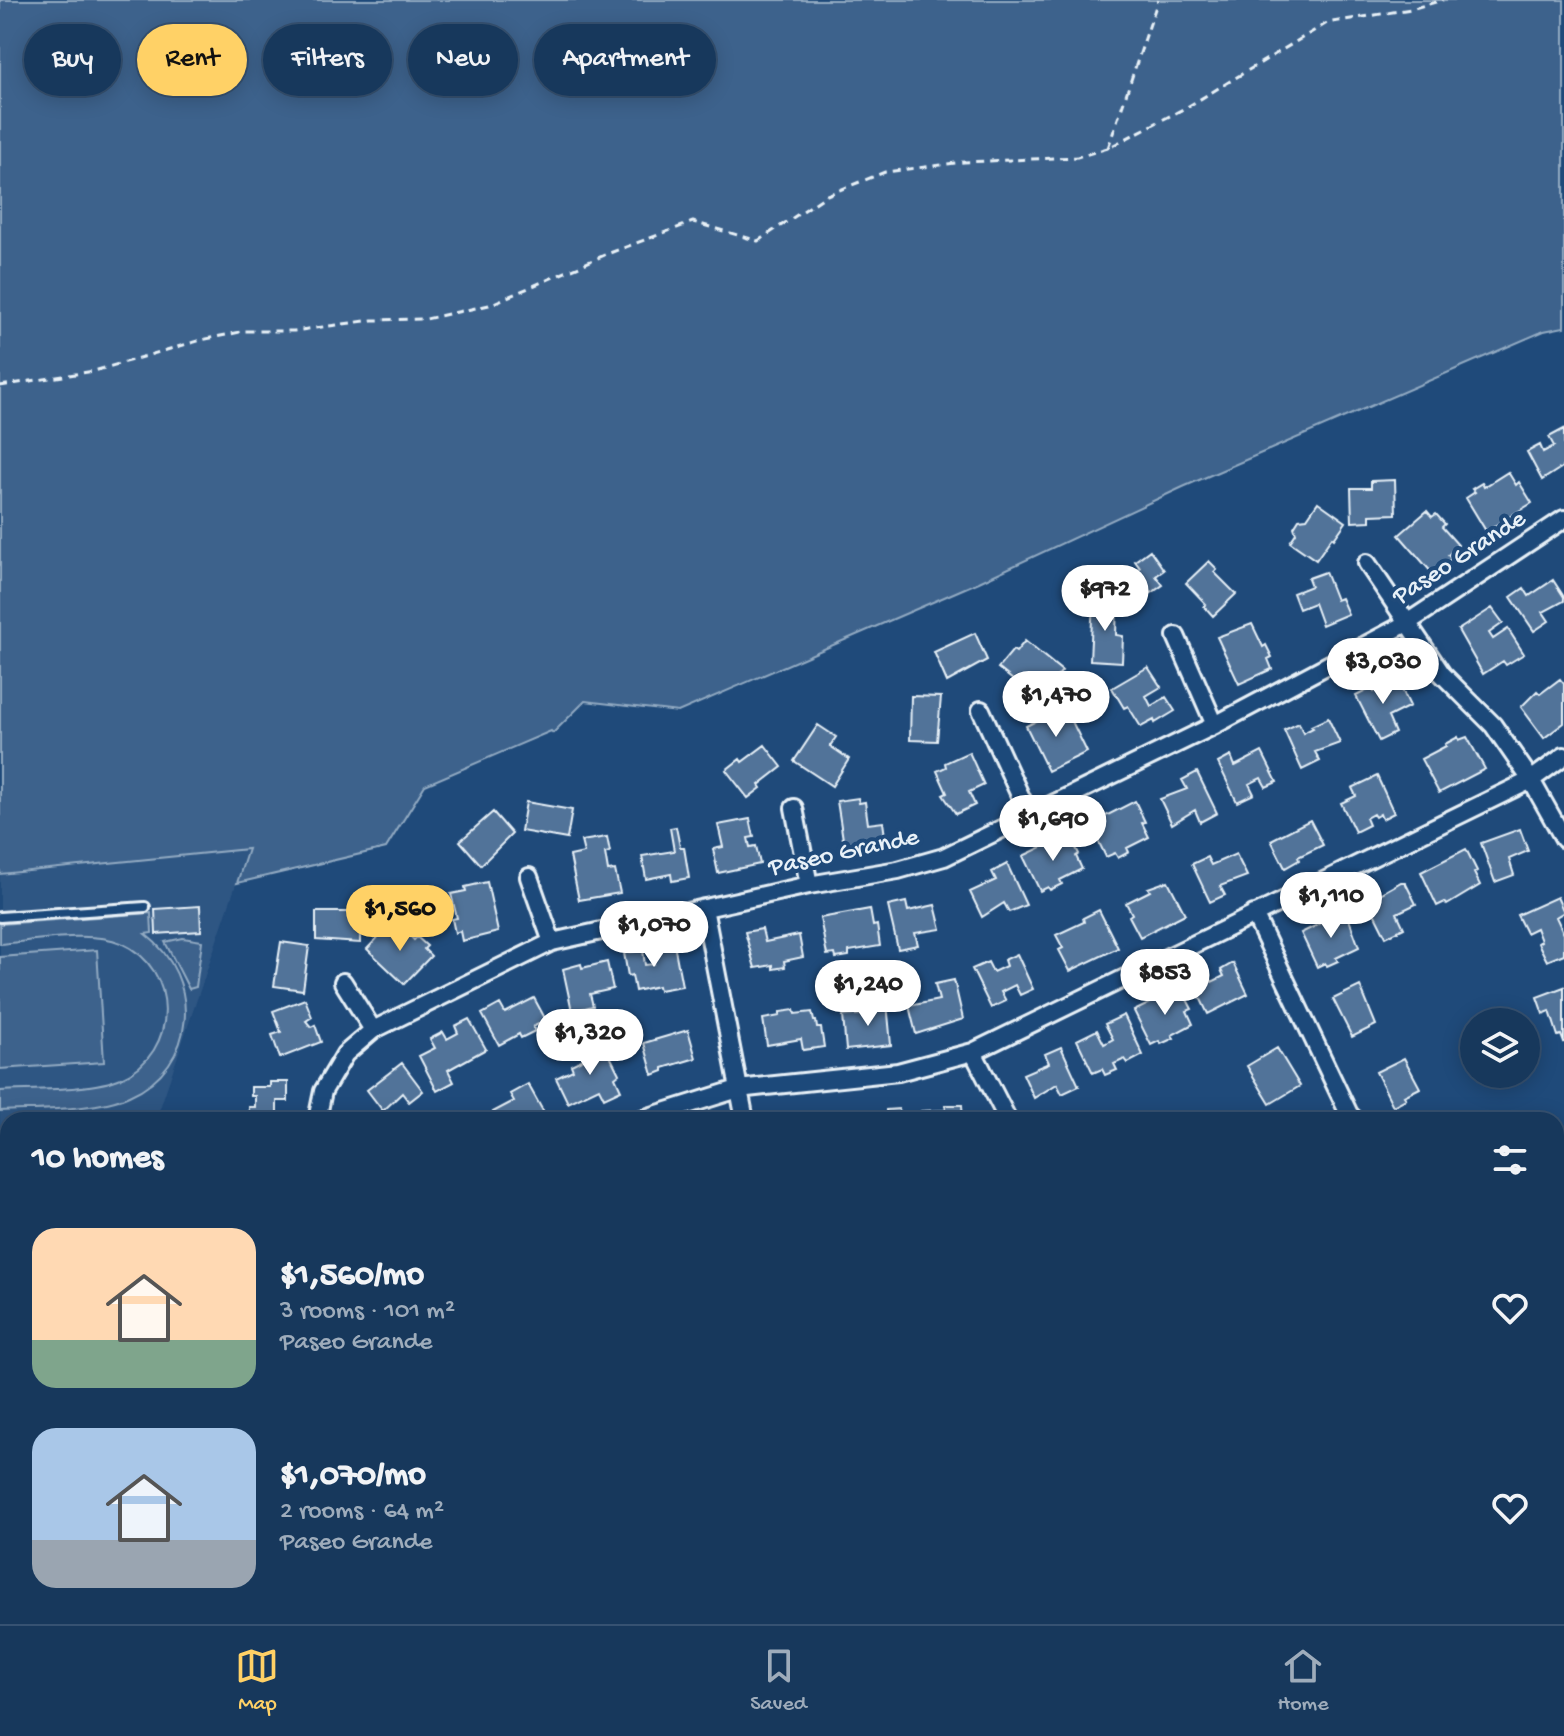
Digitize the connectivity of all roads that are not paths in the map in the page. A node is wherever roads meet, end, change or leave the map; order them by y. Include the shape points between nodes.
1 (1564, 519) edge
2 (1367, 563) dead end
3 (1407, 623) junction
4 (1176, 636) dead end
5 (981, 710) dead end
6 (1215, 725) junction
7 (1564, 756) edge
8 (1531, 780) junction
9 (794, 808) dead end
10 (1029, 815) junction
11 (1564, 839) edge
12 (529, 877) dead end
13 (809, 885) junction
14 (145, 907) dead end
15 (704, 908) junction
16 (1254, 914) junction
17 (0, 917) edge
18 (552, 942) junction
19 (343, 982) dead end
20 (373, 1030) junction
21 (973, 1052) junction
22 (738, 1089) junction
23 (319, 1112) edge
24 (665, 1112) edge
25 (743, 1112) edge
26 (1004, 1112) edge
27 (1348, 1112) edge

1 - 3 street, Paseo Grande
2 - 3 street
3 - 6 street, Paseo Grande
3 - 8 street via 1442,674 1493,725
4 - 6 street
5 - 10 street
6 - 10 street, Paseo Grande
7 - 8 street
8 - 11 street
8 - 16 street
9 - 13 street
10 - 13 street, Paseo Grande via 944,857
12 - 18 street
13 - 15 street, Paseo Grande
14 - 17 lane
15 - 18 street, Paseo Grande
15 - 22 street
16 - 21 street
16 - 27 street
18 - 20 street, Paseo Grande
19 - 20 street
20 - 23 street, Paseo Grande via 345,1054 323,1091
21 - 22 street via 898,1072
21 - 26 street
22 - 24 street
22 - 25 street

